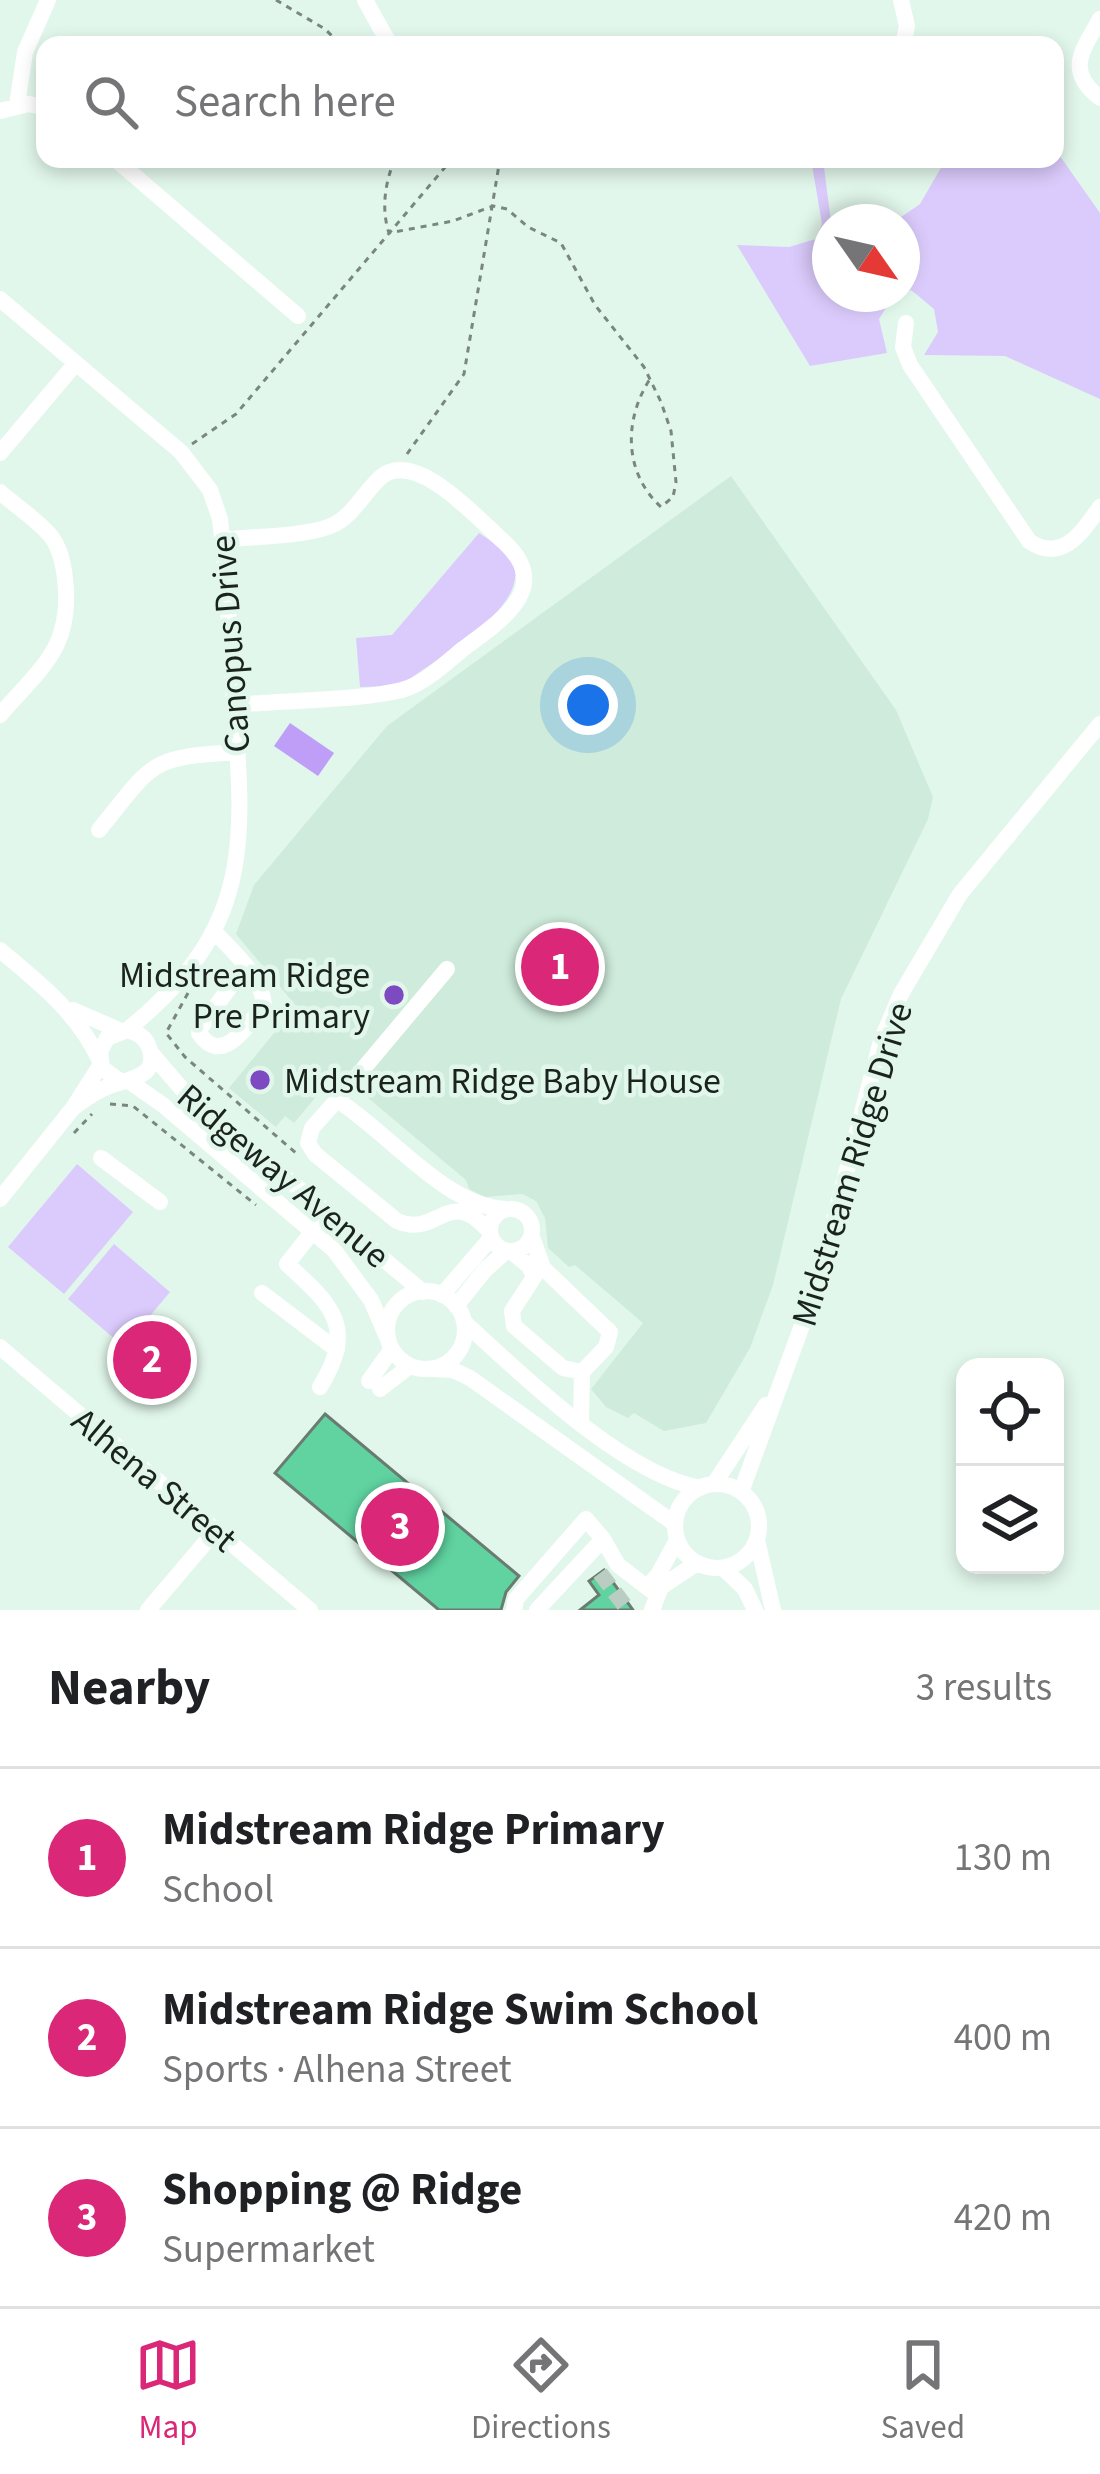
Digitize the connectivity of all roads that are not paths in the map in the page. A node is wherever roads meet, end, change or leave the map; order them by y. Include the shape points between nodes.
1 (48, 0) edge
2 (365, 0) edge
3 (906, 2) edge
4 (1100, 20) edge
5 (385, 36) edge
6 (905, 36) edge
7 (1100, 98) edge
8 (9, 108) edge
9 (125, 168) edge
10 (0, 299) edge
11 (298, 316) dead end
12 (906, 323) dead end
13 (76, 363) junction
14 (0, 453) edge
15 (0, 492) edge
16 (1100, 506) edge
17 (222, 540) junction
18 (235, 704) junction
19 (0, 715) edge
20 (1100, 724) edge
21 (238, 752) junction
22 (99, 830) dead end
23 (214, 931) junction
24 (0, 950) edge
25 (245, 966) junction
26 (447, 969) dead end
27 (180, 993) junction
28 (67, 1007) junction
29 (124, 1031) junction
30 (150, 1048) junction
31 (100, 1062) junction
32 (126, 1082) junction
33 (338, 1100) junction
34 (73, 1108) junction
35 (101, 1158) dead end
36 (438, 1179) junction
37 (0, 1198) edge
38 (160, 1202) dead end
39 (505, 1209) junction
40 (328, 1212) junction
41 (434, 1218) junction
42 (313, 1231) junction
43 (490, 1234) junction
44 (532, 1237) junction
45 (509, 1252) junction
46 (262, 1293) dead end
47 (446, 1304) junction
48 (389, 1343) junction
49 (0, 1347) edge
50 (338, 1350) junction
51 (410, 1366) junction
52 (434, 1369) junction
53 (582, 1372) junction
54 (783, 1379) junction
55 (320, 1387) dead end
56 (581, 1423) junction
57 (707, 1486) junction
58 (741, 1492) junction
59 (216, 1530) junction
60 (676, 1532) junction
61 (603, 1539) junction
62 (757, 1539) junction
63 (587, 1556) junction
64 (697, 1563) junction
65 (723, 1568) junction
66 (600, 1573) tunnel mouth
67 (652, 1598) edge
68 (148, 1610) edge
69 (310, 1610) edge
70 (514, 1610) edge
71 (537, 1610) edge
72 (755, 1610) edge
73 (773, 1610) edge

1 - 8 street
2 - 5 street
3 - 6 street
4 - 7 street via 1079,62 1083,83
9 - 11 street
10 - 13 street, Canopus Drive
12 - 16 street via 910,364 1029,541 1047,550 1067,546
13 - 14 street
13 - 17 street, Canopus Drive via 181,452 210,490
15 - 19 street via 56,544 67,620 51,656
17 - 18 street, Canopus Drive
17 - 18 street via 326,528 386,473 416,470 516,553 525,575 520,598 503,618 406,689
18 - 21 street, Canopus Drive
20 - 54 street, Midstream Ridge Drive via 997,844 914,968 881,1041
21 - 22 street via 159,763
21 - 23 street, Canopus Drive via 240,849
23 - 25 street
23 - 27 street, Canopus Drive
24 - 28 street
25 - 25 street via 264,1004 231,1043 208,1046 201,1027
26 - 33 street
27 - 29 street, Canopus Drive
27 - 30 street, Canopus Drive
28 - 29 street
28 - 31 street
29 - 30 street
29 - 31 street via 102,1045
30 - 32 street via 144,1075
30 - 40 street, Ridgeway Avenue via 187,1095
31 - 32 street via 107,1075
31 - 34 street
32 - 34 street
32 - 42 street, Ridgeway Avenue
33 - 36 street
33 - 41 street via 308,1136 315,1154 397,1221 412,1226
34 - 37 street
35 - 38 street
36 - 39 street via 472,1203
36 - 41 street
39 - 43 street
39 - 44 street via 527,1215
40 - 42 street
40 - 47 street, Ridgeway Avenue
41 - 43 street via 467,1211
42 - 48 street, Ridgeway Avenue via 358,1279
42 - 50 street via 287,1264 332,1310
43 - 45 street
43 - 47 street
44 - 45 street
44 - 53 street via 543,1268 610,1332
45 - 47 street
45 - 53 street via 534,1277 512,1310 514,1326 562,1368
46 - 50 street
47 - 48 street via 400,1302
47 - 52 street via 464,1334 454,1357
47 - 56 street, Ridgeway Avenue
48 - 51 street
48 - 51 street via 374,1385
49 - 59 street, Alhena Street
50 - 55 street
51 - 52 street
52 - 60 street via 470,1378
53 - 56 street
54 - 57 street, Midstream Ridge Drive
54 - 58 street, Midstream Ridge Drive
56 - 57 street, Ridgeway Avenue via 659,1473
57 - 58 street
57 - 60 street via 682,1502
58 - 62 street via 754,1508
59 - 68 street
59 - 69 street, Alhena Street
60 - 64 street
60 - 67 street
61 - 63 street
61 - 67 street
61 - 70 street via 586,1519
62 - 65 street via 744,1558
62 - 73 street
63 - 66 street
63 - 71 street
64 - 65 street
64 - 67 street
65 - 72 street

